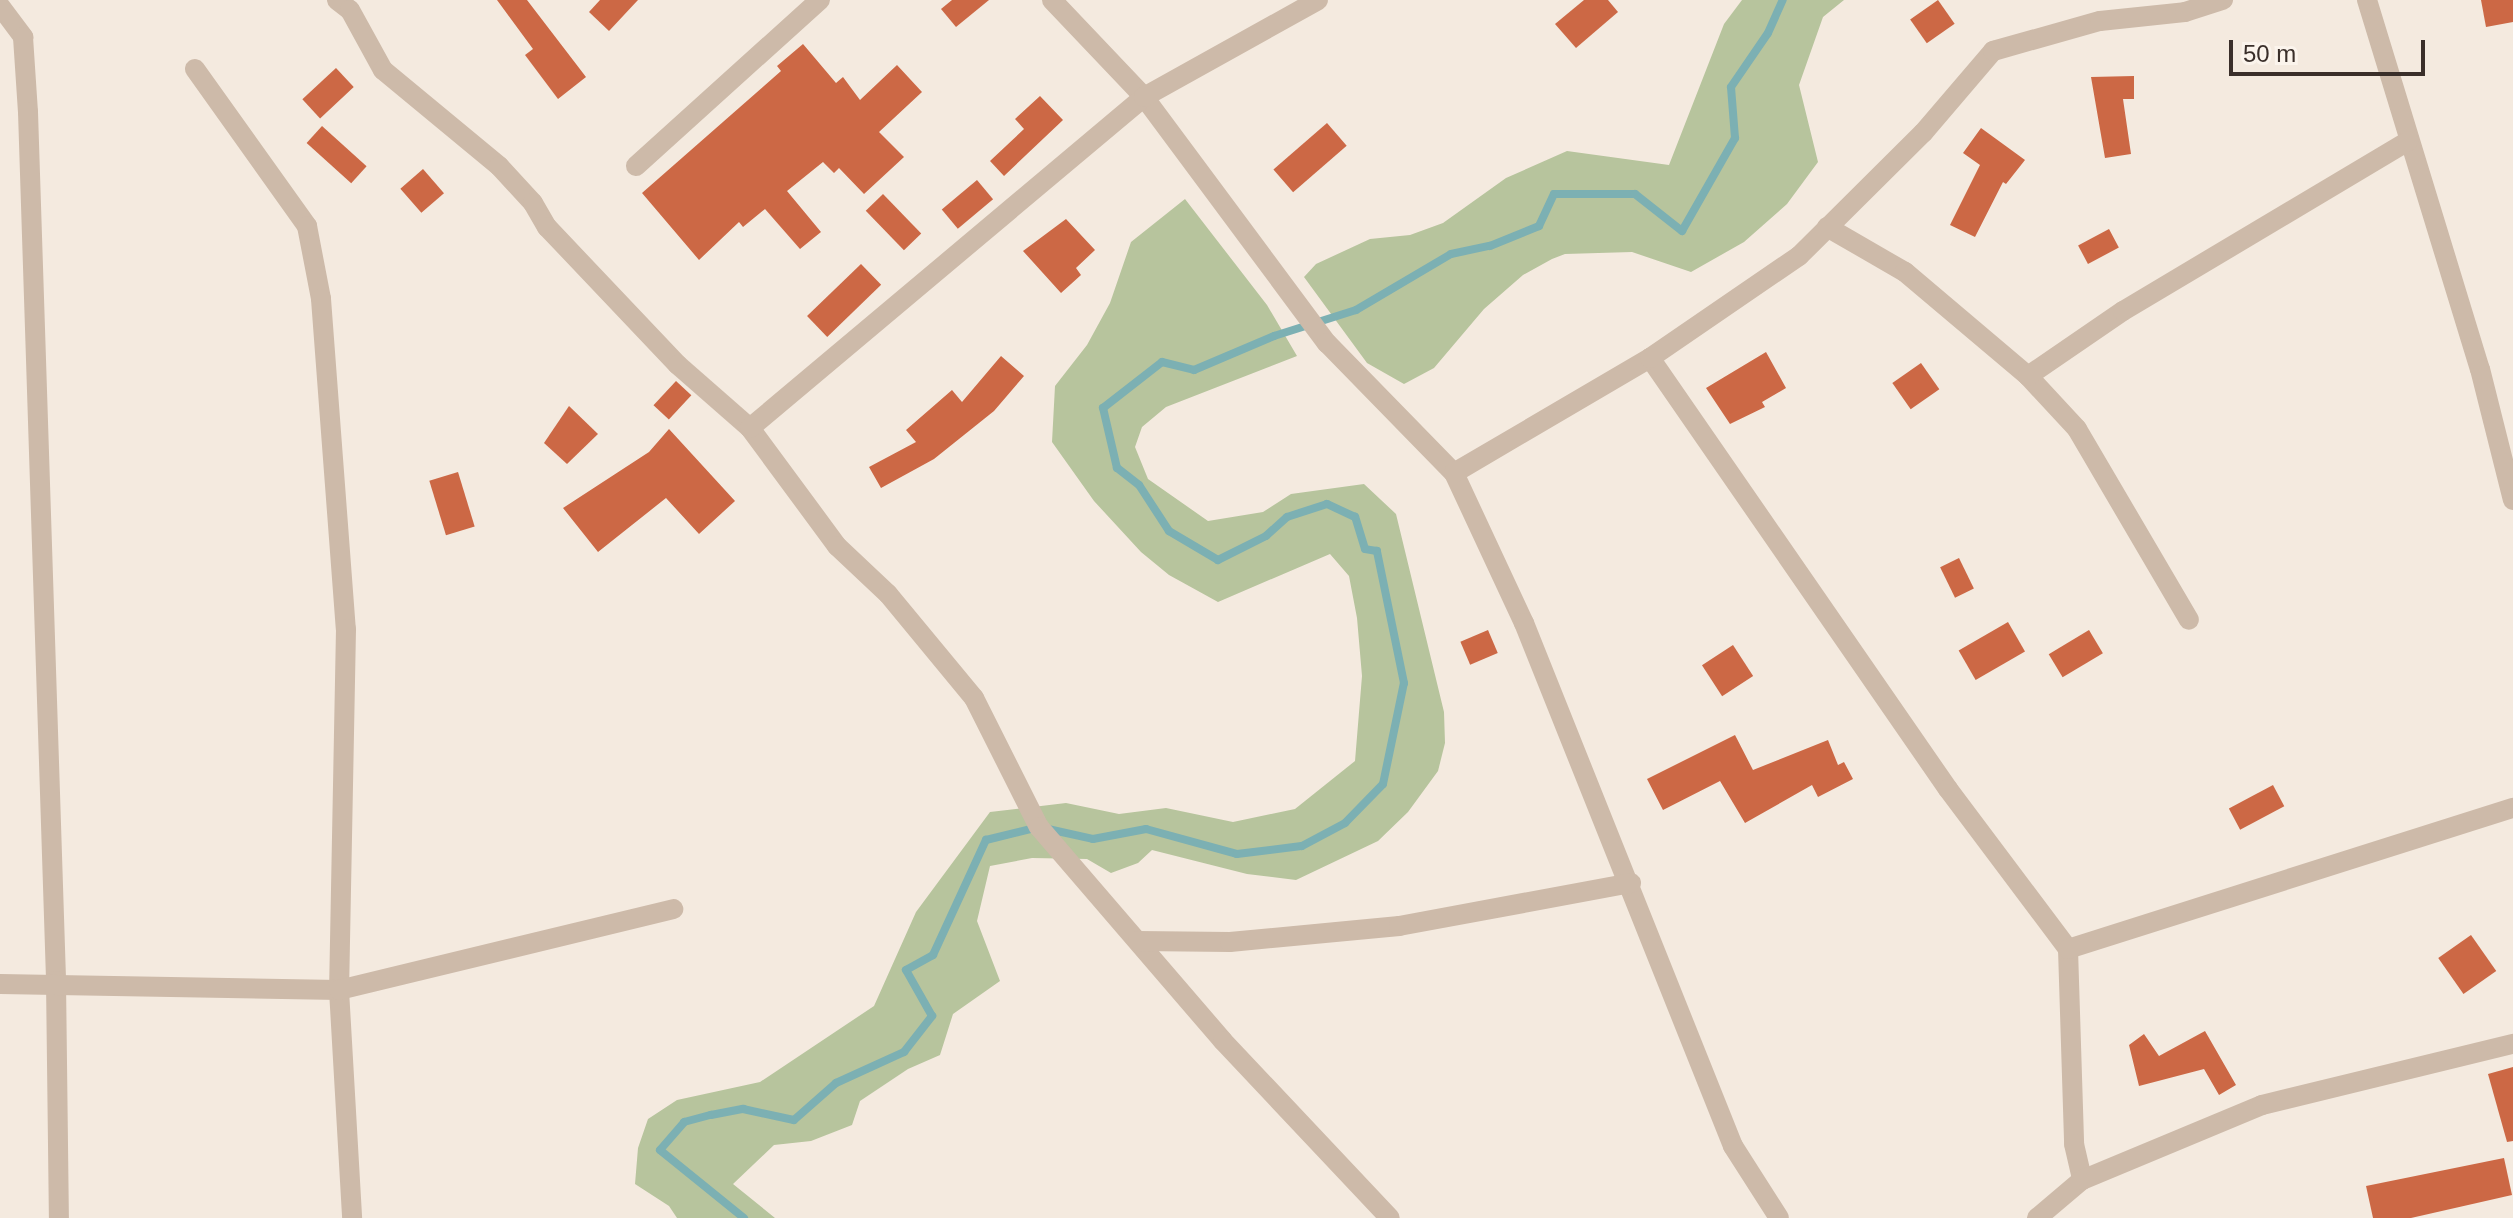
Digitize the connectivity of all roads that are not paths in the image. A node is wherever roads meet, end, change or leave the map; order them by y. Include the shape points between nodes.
1 (820, 0) edge
2 (1052, 0) edge
3 (1318, 0) edge
4 (2223, 0) edge
5 (2367, 0) edge
6 (349, 3) edge
7 (0, 6) edge
8 (195, 69) dead end
9 (1144, 97) junction
10 (2408, 141) junction
11 (636, 166) dead end
12 (1827, 227) junction
13 (1650, 358) junction
14 (2028, 376) junction
15 (750, 428) junction
16 (1454, 473) junction
17 (2513, 500) edge
18 (2189, 620) dead end
19 (2513, 808) edge
20 (1631, 883) junction
21 (673, 909) dead end
22 (1138, 941) junction
23 (2068, 949) junction
24 (56, 981) junction
25 (0, 984) edge
26 (339, 990) junction
27 (2513, 1044) edge
28 (2082, 1180) junction
29 (59, 1218) edge
30 (352, 1218) edge
31 (1390, 1218) edge
32 (1779, 1218) edge
33 (2037, 1218) edge

1 - 11 street
2 - 9 street
3 - 9 street
4 - 12 street via 2185,12 2100,21 1993,51 1923,133
5 - 10 street
6 - 15 street via 383,70 499,166 547,227 678,365
7 - 24 street via 23,37 28,112
8 - 26 street via 307,226 321,299 346,629
9 - 15 street
9 - 16 street via 1327,343
10 - 14 street via 2123,311
10 - 17 street via 2480,369
12 - 13 street via 1799,256
12 - 14 street via 1905,272
13 - 16 street
13 - 23 street via 1948,789
14 - 18 street via 2077,429
15 - 22 street via 837,546 888,594 974,698 1039,827
16 - 20 street via 1524,623
19 - 23 street
20 - 22 street via 1399,926 1230,942
20 - 32 street via 1733,1146
21 - 26 street
22 - 31 street via 1223,1041
23 - 28 street via 2074,1144
24 - 25 street
24 - 26 street
24 - 29 street
26 - 30 street
27 - 28 street via 2262,1105
28 - 33 street

